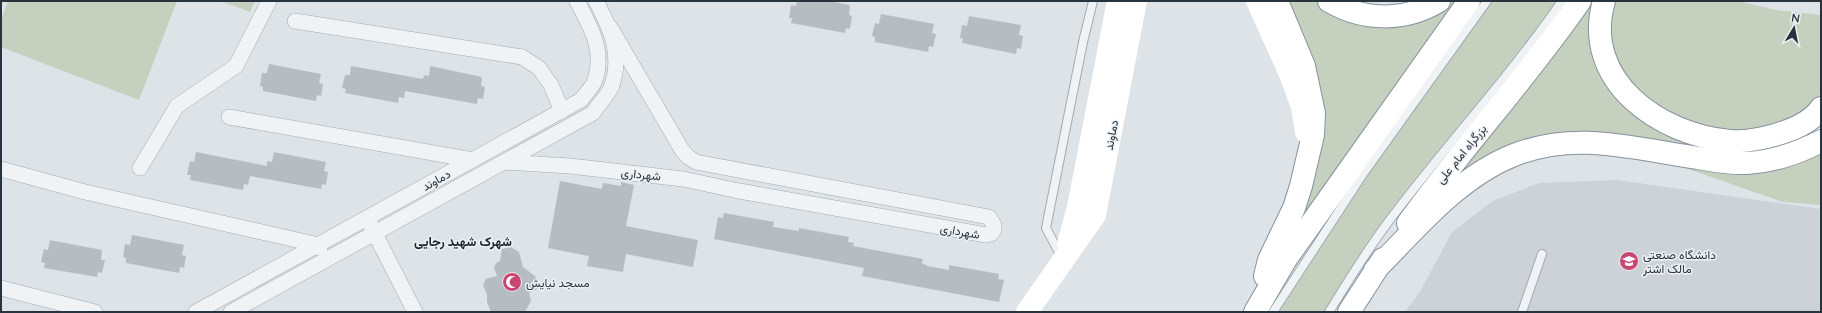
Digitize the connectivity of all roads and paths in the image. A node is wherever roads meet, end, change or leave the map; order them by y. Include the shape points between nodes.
1 (269, 1) edge
2 (577, 1) edge
3 (596, 1) edge
4 (1093, 1) edge
5 (1118, 1) edge
6 (1136, 1) edge
7 (1256, 1) edge
8 (1277, 1) edge
9 (1328, 1) edge
10 (1439, 1) edge
11 (1469, 1) edge
12 (1487, 1) edge
13 (1562, 1) edge
14 (1580, 1) edge
15 (1604, 1) edge
16 (295, 21) dead end
17 (610, 28) junction
18 (1821, 108) edge
19 (562, 111) junction
20 (229, 117) dead end
21 (1821, 141) edge
22 (1309, 154) junction
23 (688, 157) junction
24 (473, 160) junction
25 (504, 162) junction
26 (140, 168) dead end
27 (1, 169) edge
28 (743, 171) junction
29 (682, 178) junction
30 (739, 191) junction
31 (367, 218) junction
32 (374, 233) junction
33 (319, 245) junction
34 (1542, 254) dead end
35 (327, 259) junction
36 (1064, 260) junction
37 (1375, 270) junction
38 (1, 288) edge
39 (95, 312) edge
40 (196, 312) edge
41 (231, 312) edge
42 (415, 312) edge
43 (1027, 312) edge
44 (1255, 312) edge
45 (1273, 312) edge
46 (1329, 312) edge
47 (1349, 312) edge
48 (1522, 312) edge

1 - 26 street via 236,66 177,106
2 - 19 street, دماوند via 594,33 599,58 595,81 581,100
3 - 17 street, دماوند
4 - 36 lane via 1046,228
5 - 36 main road, دماوند via 1078,207
6 - 36 main road, دماوند via 1095,215
7 - 22 main road via 1290,74 1302,107
8 - 22 main road via 1304,66 1314,113
9 - 10 main road via 1365,15 1400,17
11 - 44 main road via 1286,259
12 - 45 lane via 1363,174
13 - 46 lane via 1510,71 1388,222
14 - 37 main road, بزرگراه امام علی via 1531,67 1438,181
15 - 18 main road via 1602,39 1609,69 1627,94 1647,112 1675,128 1730,141 1763,138 1791,131 1817,114
16 - 19 street via 522,57 539,68 551,85
17 - 23 street
17 - 25 street, دماوند via 617,58 610,88 592,113
19 - 24 street, دماوند
20 - 24 street
21 - 37 main road via 1786,155 1746,163 1724,162 1594,142 1540,146 1501,161 1452,194
22 - 44 main road via 1294,208 1269,260
23 - 28 street, شهرداری via 696,162
23 - 29 street
24 - 31 street, دماوند
25 - 29 street, شهرداری
25 - 32 street, دماوند
27 - 33 street via 84,192
28 - 30 street
28 - 30 street, شهرداری via 989,217 994,228 991,234 986,235
29 - 30 street, شهرداری
31 - 32 street
31 - 33 street, دماوند
32 - 35 street, دماوند
32 - 42 street
33 - 35 street
33 - 40 street, دماوند
34 - 48 lane
35 - 41 street, دماوند
36 - 43 main road, دماوند
37 - 47 main road, بزرگراه امام علی
38 - 39 street

